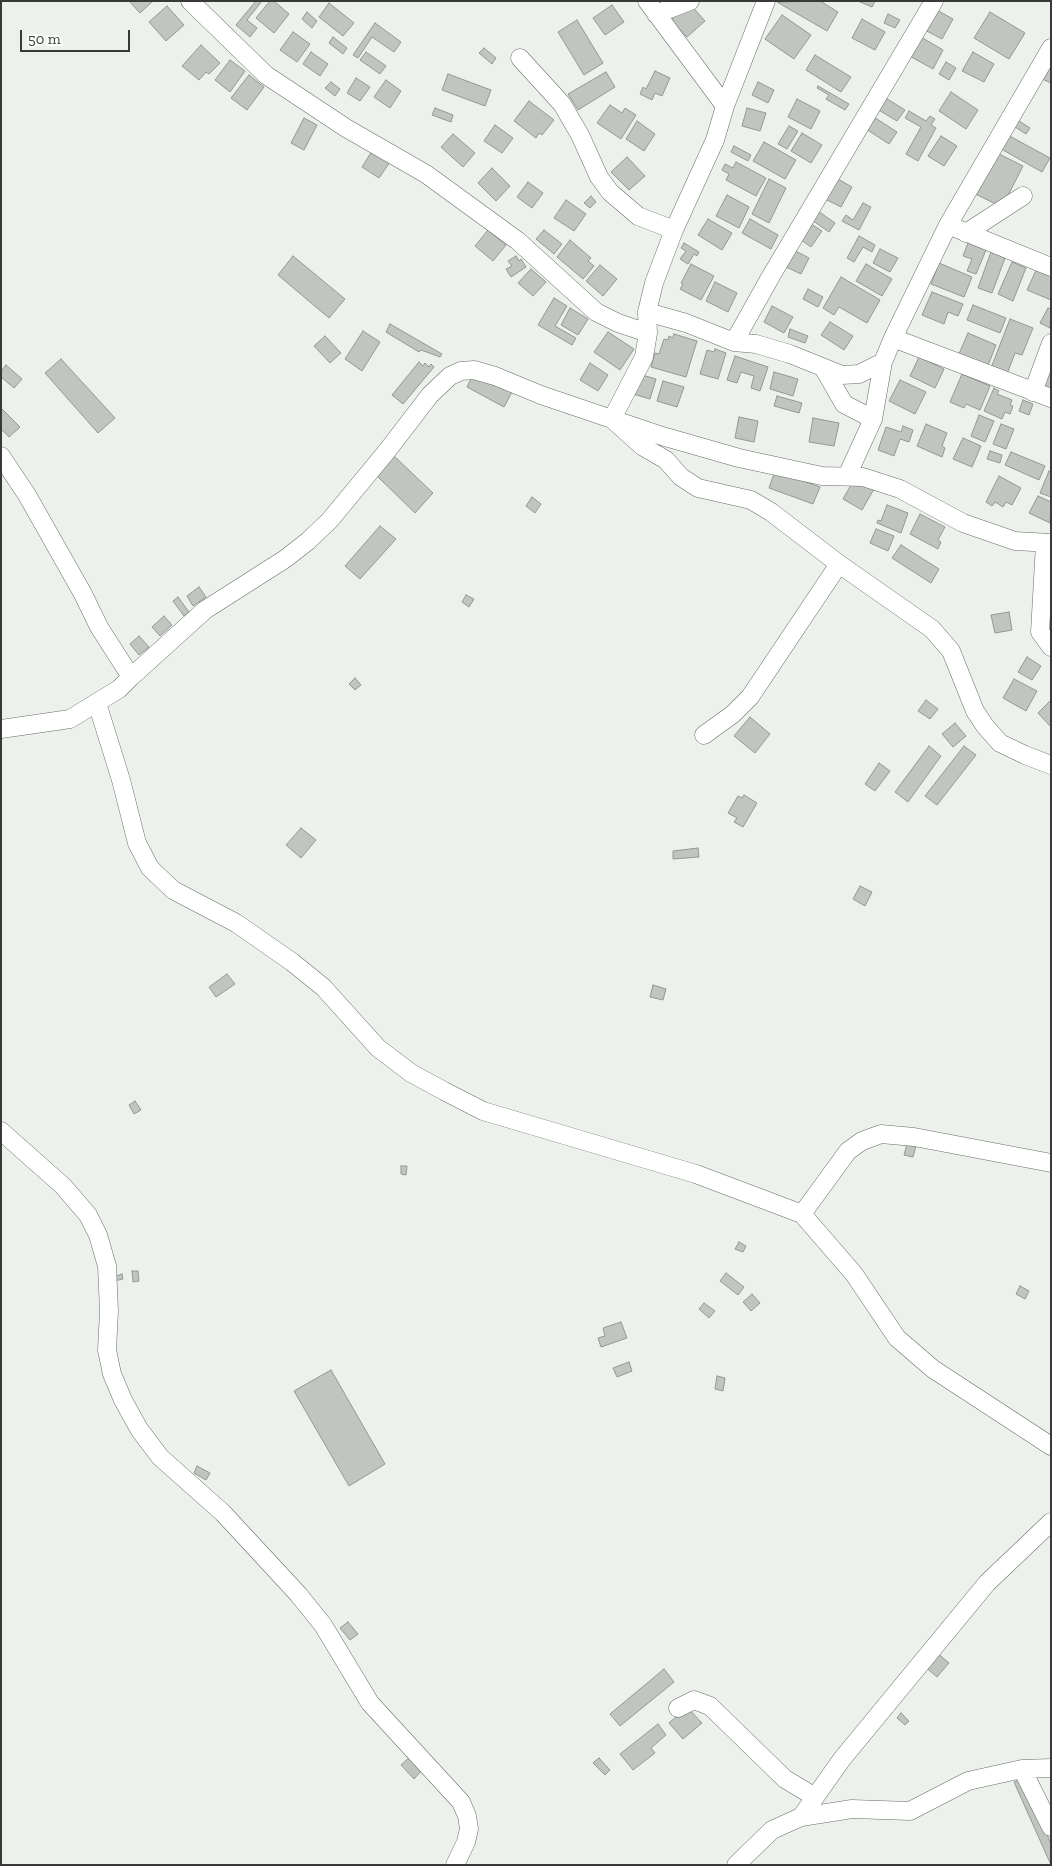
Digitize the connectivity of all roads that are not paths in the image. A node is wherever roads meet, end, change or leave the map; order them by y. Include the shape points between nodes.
1 (190, 1) edge
2 (690, 1) edge
3 (766, 1) edge
4 (934, 1) edge
5 (651, 8) edge
6 (1051, 48) edge
7 (520, 58) dead end
8 (725, 106) junction
9 (1023, 196) dead end
10 (948, 225) junction
11 (674, 230) junction
12 (966, 233) junction
13 (1051, 267) edge
14 (647, 312) junction
15 (648, 333) junction
16 (893, 338) junction
17 (734, 342) junction
18 (1051, 343) edge
19 (883, 362) junction
20 (824, 369) junction
21 (1033, 392) junction
22 (1051, 398) edge
23 (612, 419) junction
24 (873, 420) junction
25 (1, 456) edge
26 (847, 476) junction
27 (1048, 544) edge
28 (839, 564) junction
29 (1051, 648) edge
30 (131, 677) junction
31 (96, 703) junction
32 (1, 729) edge
33 (704, 735) dead end
34 (1051, 765) edge
35 (1, 1131) edge
36 (1051, 1163) edge
37 (802, 1214) junction
38 (1051, 1446) edge
39 (1051, 1522) edge
40 (678, 1708) dead end
41 (1051, 1768) edge
42 (1022, 1769) junction
43 (815, 1797) junction
44 (801, 1816) junction
45 (1051, 1827) edge
46 (455, 1865) edge
47 (736, 1865) edge

1 - 15 street via 266,75 346,128 426,174 518,241 596,312
2 - 5 street
3 - 8 street
4 - 17 street
5 - 8 street
6 - 10 street
7 - 11 street via 562,104 610,192 638,216
8 - 11 street via 715,140
9 - 12 street
10 - 12 street
10 - 16 street
11 - 14 street
12 - 13 street
14 - 15 street
14 - 17 street
15 - 23 street via 644,357
16 - 19 street
16 - 21 street
17 - 20 street via 756,344 790,354
18 - 21 street
19 - 20 street via 859,374 842,375
19 - 24 street
20 - 24 street via 844,404
21 - 22 street
23 - 26 street via 739,458 822,476
23 - 28 street via 698,488 751,500 772,512
23 - 30 street via 474,370 450,376 430,395 330,520 308,541 205,610
24 - 26 street
25 - 30 street via 27,495 99,627
26 - 27 street via 863,477 900,488 963,522 1015,542
27 - 29 street via 1040,632
28 - 33 street via 750,697
28 - 34 street via 932,629 951,651 975,711 1000,743
30 - 31 street
31 - 32 street via 70,718
31 - 37 street via 137,843 150,868 173,890 236,924 292,962 323,987 378,1048 411,1073 483,1111 688,1171
35 - 46 street via 63,1186 88,1215 98,1235 107,1266 107,1350 112,1374 139,1429 160,1457 224,1513 298,1594 323,1625 370,1703 461,1802 468,1829 466,1842
36 - 37 street via 881,1134 848,1151
37 - 38 street via 854,1274 897,1338 933,1369
39 - 43 street via 987,1583 842,1759
40 - 43 street via 694,1700 710,1706 785,1779
41 - 42 street
42 - 44 street via 968,1781 910,1811 852,1809
42 - 45 street
43 - 44 street
44 - 47 street via 772,1830

